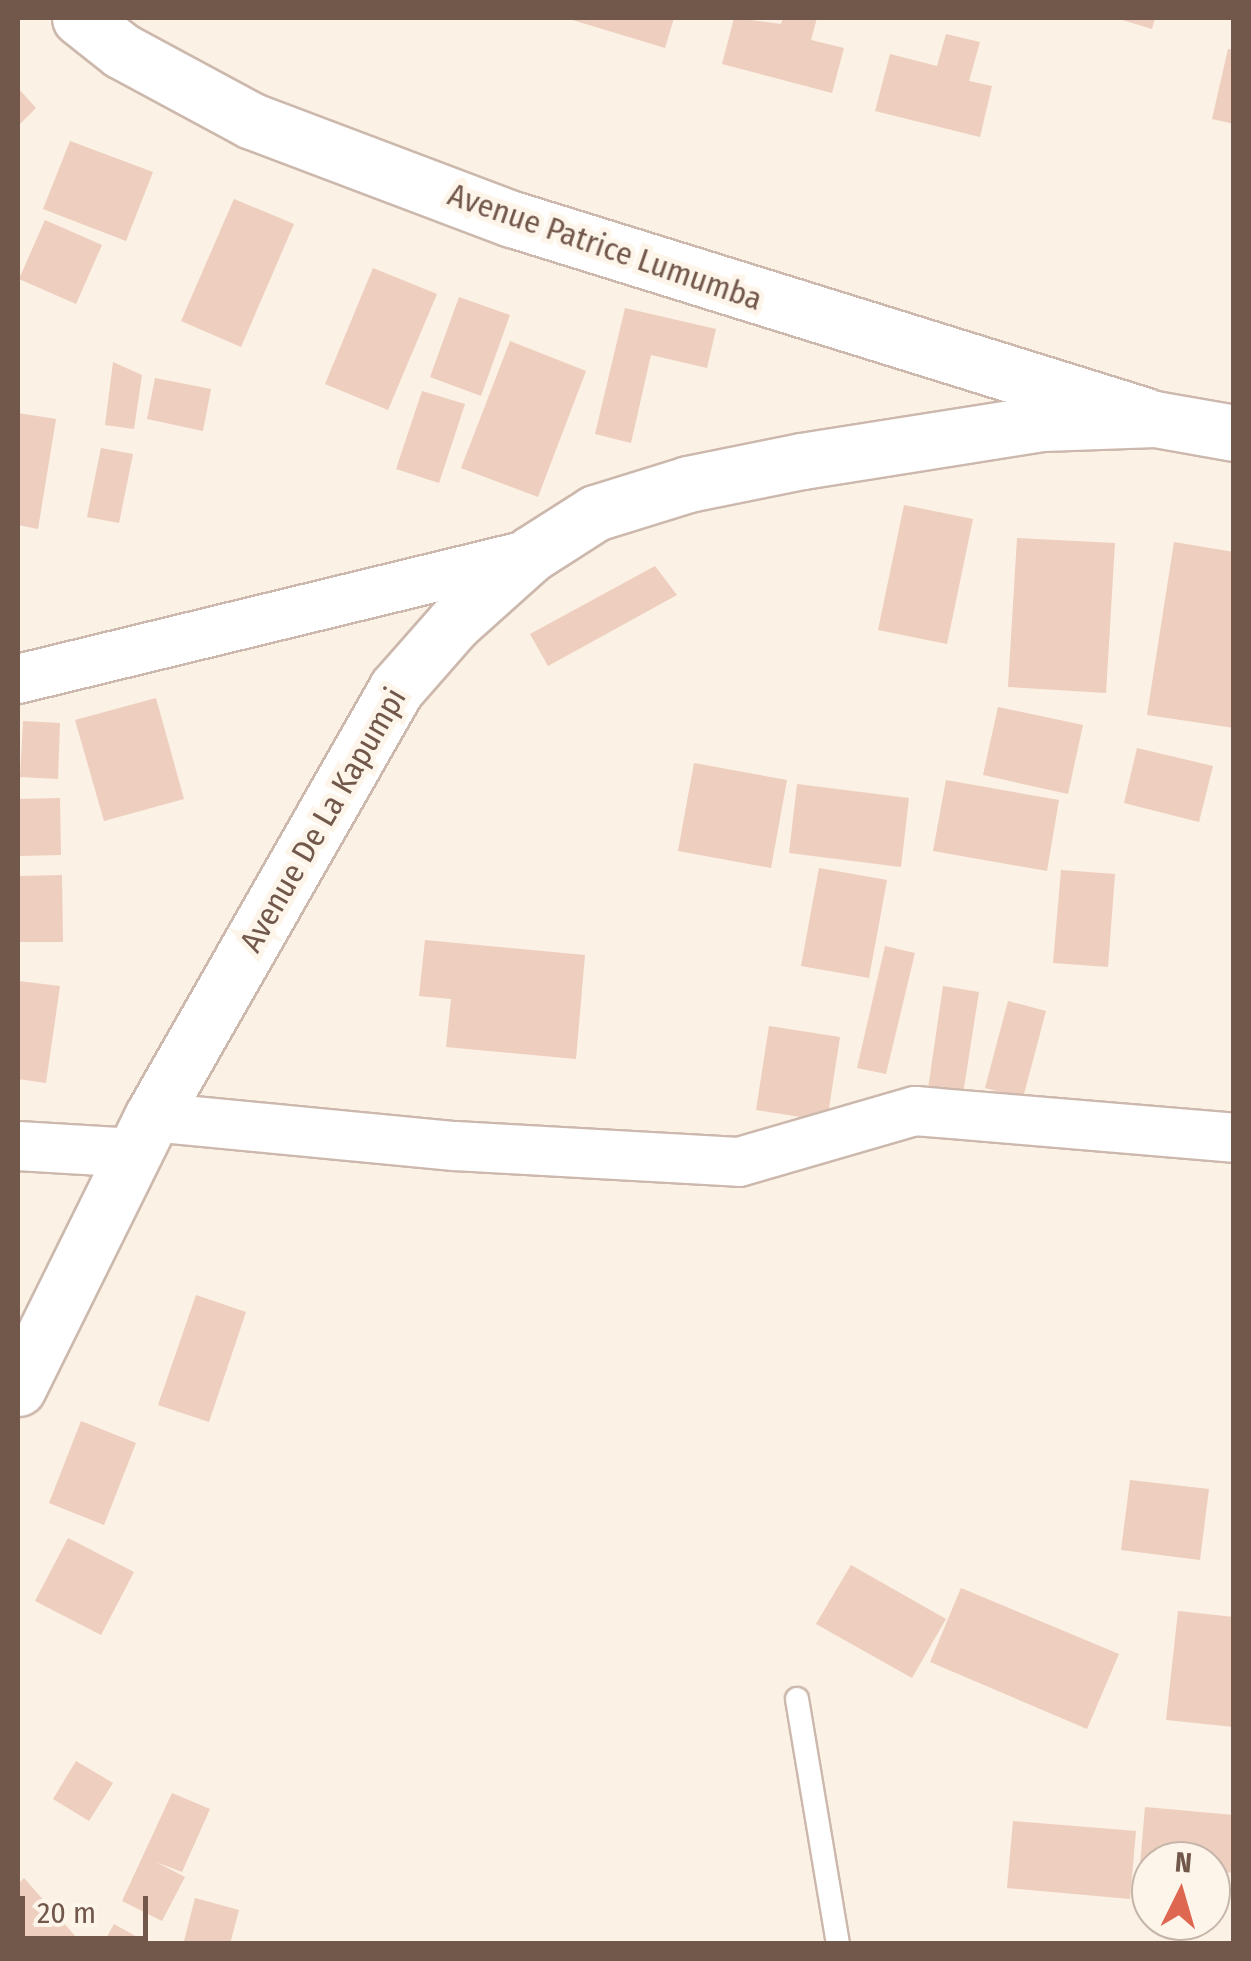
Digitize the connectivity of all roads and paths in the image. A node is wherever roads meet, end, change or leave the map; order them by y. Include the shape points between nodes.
1 (80, 18) edge
2 (1155, 419) junction
3 (1234, 433) edge
4 (532, 554) junction
5 (18, 680) edge
6 (143, 1135) junction
7 (1234, 1138) edge
8 (18, 1146) edge
9 (18, 1388) edge
10 (797, 1699) dead end
11 (838, 1944) edge

1 - 2 main road, Avenue Patrice Lumumba via 122,51 252,121 512,219
2 - 3 main road, Avenue De La Kapumpi
2 - 4 main road, Avenue De La Kapumpi via 1043,422 688,484 596,513
4 - 5 street
4 - 6 main road, Avenue De La Kapumpi via 454,623 396,689
6 - 7 street via 739,1162 915,1111
6 - 8 street
6 - 9 main road, Avenue De La Kapumpi
10 - 11 lane

